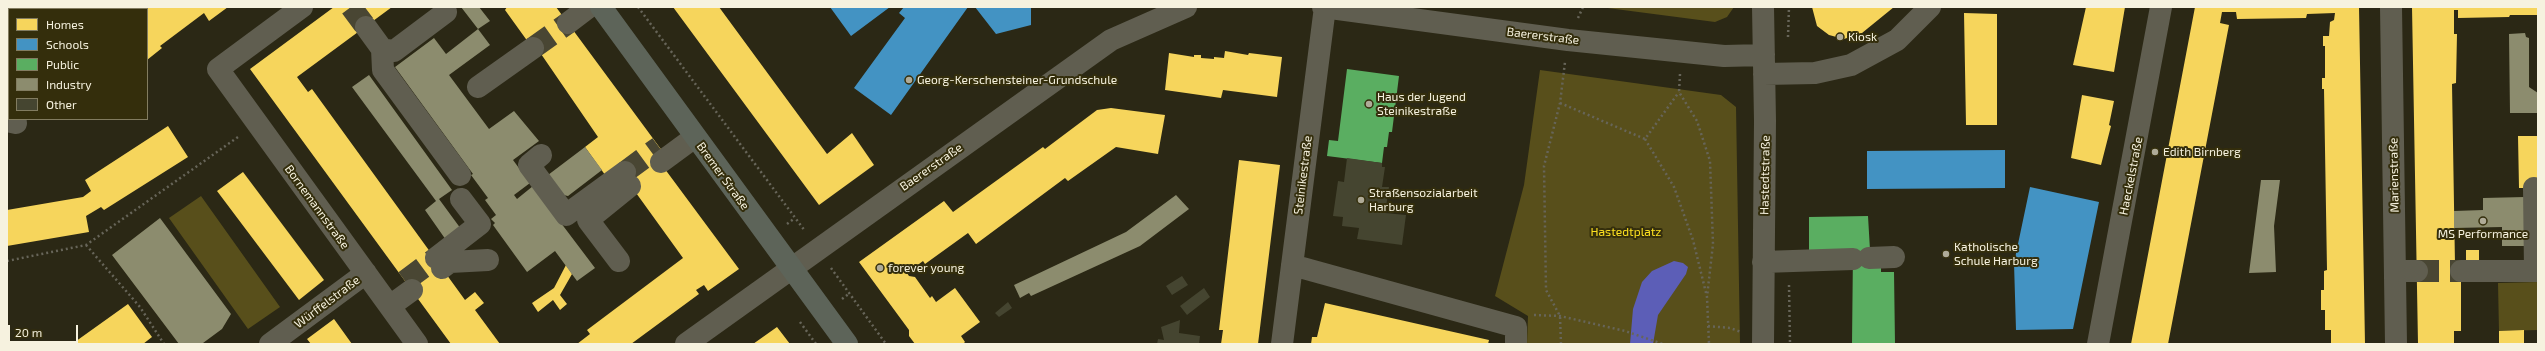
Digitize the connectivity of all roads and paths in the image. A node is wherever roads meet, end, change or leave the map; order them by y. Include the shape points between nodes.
1 (302, 7) edge
2 (589, 7) edge
3 (600, 7) edge
4 (638, 7) edge
5 (1186, 7) edge
6 (1324, 7) edge
7 (1583, 7) edge
8 (1763, 7) edge
9 (1788, 7) edge
10 (1930, 7) edge
11 (2161, 7) edge
12 (2391, 7) edge
13 (446, 12) dead end
14 (568, 23) tunnel mouth
15 (366, 27) tunnel mouth
16 (1568, 40) junction
17 (1788, 43) dead end
18 (533, 48) tunnel mouth
19 (382, 49) junction
20 (1681, 52) junction
21 (1764, 65) junction
22 (478, 87) dead end
23 (1679, 92) junction
24 (1560, 103) junction
25 (258, 124) junction
26 (691, 131) junction
27 (1645, 139) junction
28 (541, 155) dead end
29 (660, 155) tunnel mouth
30 (460, 175) dead end
31 (2534, 188) dead end
32 (461, 200) dead end
33 (806, 233) dead end
34 (86, 245) junction
35 (1894, 257) dead end
36 (488, 260) dead end
37 (7, 261) edge
38 (619, 261) dead end
39 (1763, 262) junction
40 (829, 265) dead end
41 (1292, 265) junction
42 (790, 268) junction
43 (2461, 271) tunnel mouth
44 (2536, 271) edge
45 (2395, 272) junction
46 (2417, 272) tunnel mouth
47 (366, 273) junction
48 (409, 286) tunnel mouth
49 (1707, 297) junction
50 (387, 302) junction
51 (1560, 316) junction
52 (1708, 326) junction
53 (1516, 336) edge
54 (1754, 339) edge
55 (163, 344) edge
56 (270, 344) edge
57 (417, 344) edge
58 (686, 344) edge
59 (847, 344) edge
60 (886, 344) edge
61 (1282, 344) edge
62 (1561, 344) edge
63 (1663, 344) edge
64 (1709, 344) edge
65 (2098, 344) edge
66 (2396, 344) edge

1 - 25 street, Bornemannstraße via 218,69
2 - 14 street
3 - 26 main road, Bremer Straße
4 - 33 path
5 - 42 street, Baererstraße via 1111,40
6 - 16 street, Baererstraße
6 - 41 street, Steinikestraße
7 - 16 path
8 - 21 street, Hastedtstraße
9 - 17 path
10 - 21 street, Baererstraße via 1897,40 1851,65 1815,73
11 - 65 street, Haeckelstraße
12 - 45 street, Marienstraße
13 - 19 street via 394,51
15 - 19 street
16 - 20 street, Baererstraße
16 - 24 path
18 - 22 street
19 - 30 street via 383,70
20 - 21 street, Baererstraße via 1724,56
20 - 23 path
21 - 39 street, Hastedtstraße
23 - 27 path
23 - 49 path via 1697,121 1710,161 1713,244
24 - 27 path
24 - 51 path via 1544,166 1546,290
25 - 34 path
25 - 47 street, Bornemannstraße
26 - 29 street
26 - 42 main road, Bremer Straße
27 - 49 path via 1674,187 1693,240
28 - 38 street via 529,165 566,215 628,179 588,220
31 - 44 street
32 - 36 street via 480,224 439,263
34 - 37 path
34 - 55 path via 140,307
35 - 39 street
39 - 54 street, Hastedtstraße
40 - 60 path
41 - 53 street
41 - 61 street, Steinikestraße
42 - 58 street, Baererstraße
42 - 59 main road, Bremer Straße
43 - 44 street
45 - 46 street
45 - 66 street, Marienstraße
47 - 50 street, Bornemannstraße
47 - 56 street, Würffelstraße
48 - 50 street
49 - 52 path
50 - 57 street, Bornemannstraße
51 - 53 path via 1535,314
51 - 62 path
51 - 63 path via 1625,331
52 - 54 path via 1730,328
52 - 64 path

